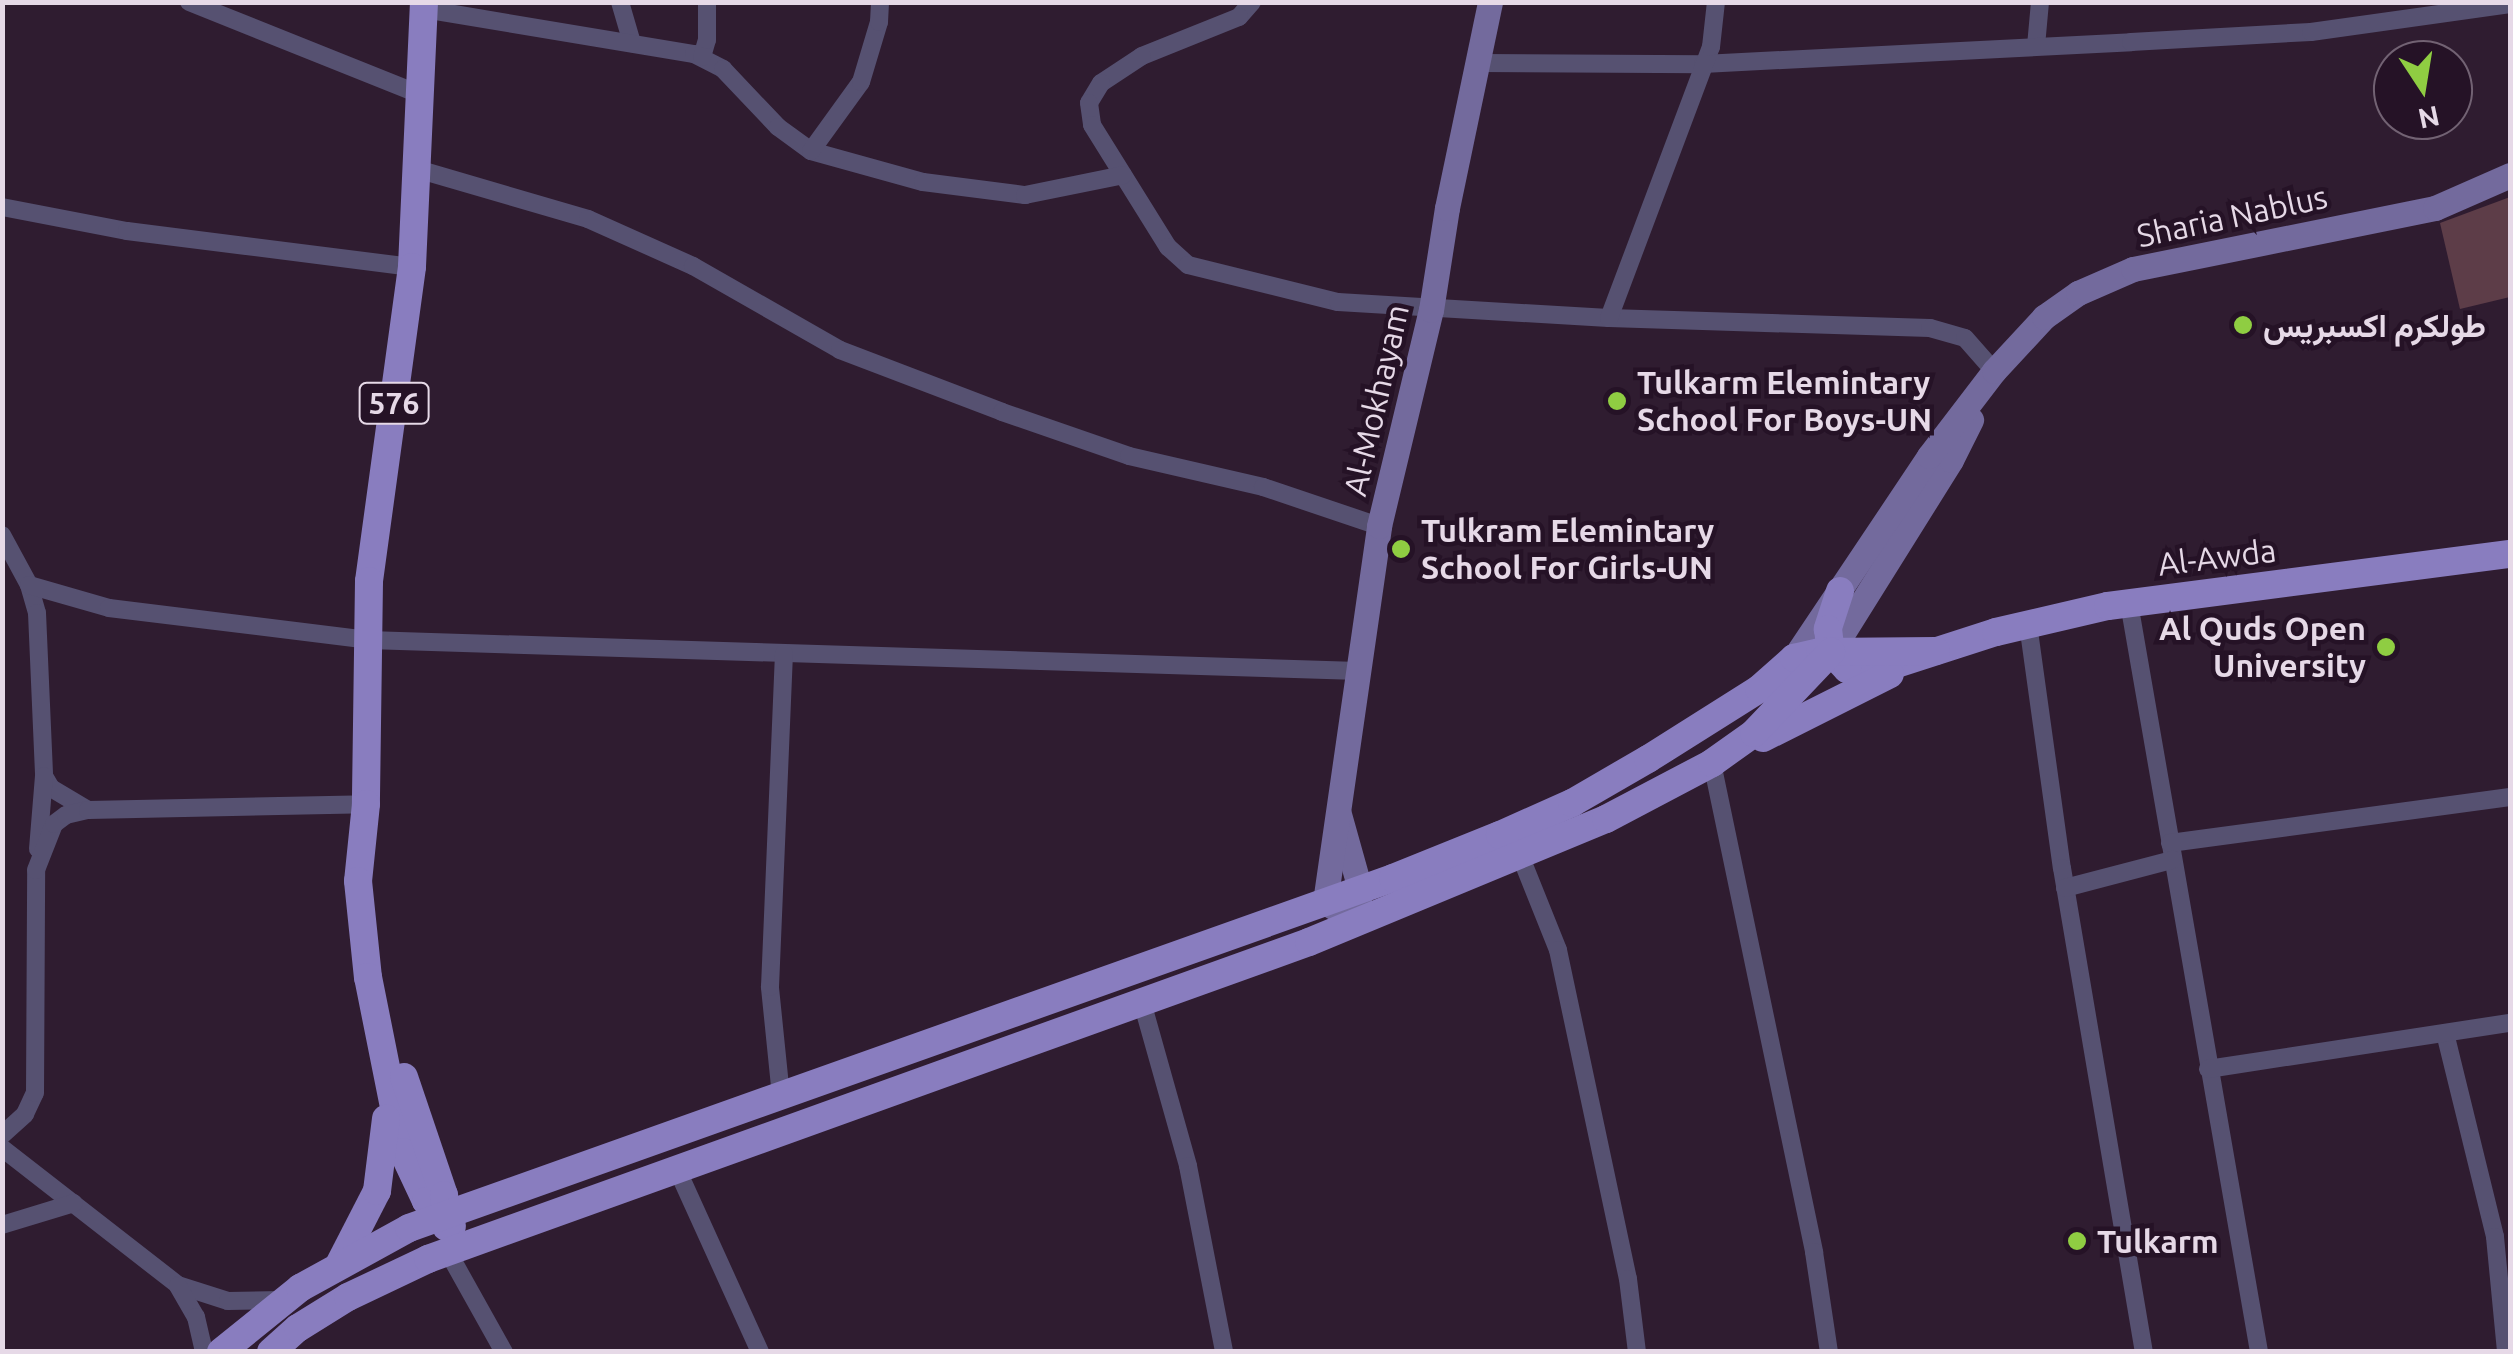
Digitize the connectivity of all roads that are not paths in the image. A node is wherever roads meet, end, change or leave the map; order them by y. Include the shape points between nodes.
1 (189, 2) edge
2 (620, 2) edge
3 (707, 2) edge
4 (880, 2) edge
5 (1252, 2) edge
6 (1490, 2) edge
7 (1716, 2) edge
8 (2040, 2) edge
9 (2510, 4) edge
10 (424, 6) edge
11 (632, 44) junction
12 (2036, 46) junction
13 (1707, 55) junction
14 (702, 57) junction
15 (1480, 63) junction
16 (419, 94) junction
17 (812, 151) junction
18 (417, 169) junction
19 (1123, 175) junction
20 (2510, 175) edge
21 (2, 207) edge
22 (412, 267) junction
23 (1431, 310) junction
24 (1609, 318) junction
25 (1994, 370) junction
26 (1379, 526) junction
27 (2, 535) edge
28 (2510, 554) edge
29 (30, 584) junction
30 (1840, 590) junction
31 (2130, 603) junction
32 (2028, 624) junction
33 (368, 640) junction
34 (1936, 651) junction
35 (1831, 652) junction
36 (784, 653) junction
37 (1794, 658) junction
38 (1359, 671) junction
39 (1712, 763) junction
40 (44, 776) junction
41 (2510, 797) edge
42 (366, 804) junction
43 (88, 810) junction
44 (1339, 814) junction
45 (2171, 851) junction
46 (1520, 854) junction
47 (36, 870) junction
48 (2066, 888) junction
49 (1360, 889) junction
50 (1324, 902) junction
51 (1357, 922) junction
52 (1142, 1002) junction
53 (2510, 1023) edge
54 (2445, 1033) junction
55 (2208, 1069) junction
56 (389, 1093) junction
57 (781, 1096) junction
58 (2, 1135) edge
59 (2, 1148) edge
60 (677, 1169) junction
61 (435, 1171) junction
62 (528, 1184) junction
63 (74, 1203) junction
64 (445, 1218) junction
65 (2, 1225) edge
66 (487, 1237) junction
67 (448, 1252) junction
68 (340, 1263) junction
69 (412, 1267) junction
70 (178, 1285) junction
71 (283, 1300) junction
72 (204, 1352) edge
73 (221, 1352) edge
74 (271, 1352) edge
75 (504, 1352) edge
76 (760, 1352) edge
77 (1224, 1352) edge
78 (1638, 1352) edge
79 (1829, 1352) edge
80 (2144, 1352) edge
81 (2259, 1352) edge
82 (2506, 1352) edge

1 - 16 street
2 - 11 street
3 - 14 street
4 - 17 street via 861,82
5 - 19 street via 1239,17 1142,56 1093,92 1088,114
6 - 15 street, Al-Mokhayam
7 - 13 street
8 - 12 street
9 - 12 street via 2310,32
10 - 11 street
10 - 16 main road, 576
11 - 14 street
12 - 13 street via 1726,62
13 - 15 street
13 - 24 street
14 - 17 street
15 - 23 street, Al-Mokhayam
16 - 18 main road, 576
17 - 19 street via 923,182 1025,195
18 - 22 main road, 576
18 - 26 street via 588,219 693,266 840,350 1002,412 1129,456 1262,487
19 - 23 street via 1168,247 1188,265 1338,302
20 - 25 street, Sharia Nablus via 2435,208 2133,268 2044,317
21 - 22 street via 127,232
22 - 33 main road, 576 via 374,521
23 - 24 street
23 - 26 street, Al-Mokhayam
24 - 25 street via 1930,328 1965,338
25 - 30 street
25 - 35 street via 1951,460
26 - 38 street, Al-Mokhayam
27 - 29 street
28 - 31 main road, Al-Awda
29 - 33 street via 109,608
29 - 40 street
30 - 35 main road via 1828,629
30 - 37 street
31 - 32 main road, Al-Awda
31 - 45 street
32 - 34 main road, Al-Awda
32 - 48 street
33 - 36 street
33 - 42 main road, 576
34 - 35 main road via 1875,671 1847,669
34 - 39 main road
35 - 37 main road
35 - 39 main road via 1790,701
36 - 38 street
36 - 57 street via 770,987
37 - 49 main road via 1742,700 1572,803
38 - 44 street, Al-Mokhayam
39 - 46 main road
39 - 79 street
40 - 43 street via 51,788
40 - 47 street
41 - 45 street
42 - 43 street
42 - 56 main road via 358,881
42 - 61 main road via 394,1027 411,1106
43 - 47 street via 54,824
44 - 49 street
44 - 50 street, Al-Mokhayam
45 - 48 street
45 - 55 street
46 - 51 main road
46 - 78 street via 1558,950
47 - 58 street via 35,1093 25,1114
48 - 80 street
49 - 50 main road
49 - 51 street
50 - 51 street
50 - 57 main road
51 - 52 main road
52 - 60 main road
52 - 77 street via 1188,1166
53 - 54 street
54 - 55 street
54 - 82 street via 2495,1238
55 - 81 street
56 - 64 main road via 416,1185
56 - 68 main road via 377,1191
57 - 62 main road
59 - 63 street
60 - 66 main road
60 - 76 street
61 - 62 main road via 474,1185
61 - 64 main road
62 - 64 main road
63 - 65 street
63 - 70 street
64 - 66 main road
64 - 68 main road
64 - 69 main road via 436,1242
66 - 67 main road
67 - 69 main road
67 - 75 street
68 - 71 main road
69 - 74 main road via 348,1297
70 - 71 street via 228,1300
70 - 72 street via 196,1317
71 - 73 main road

